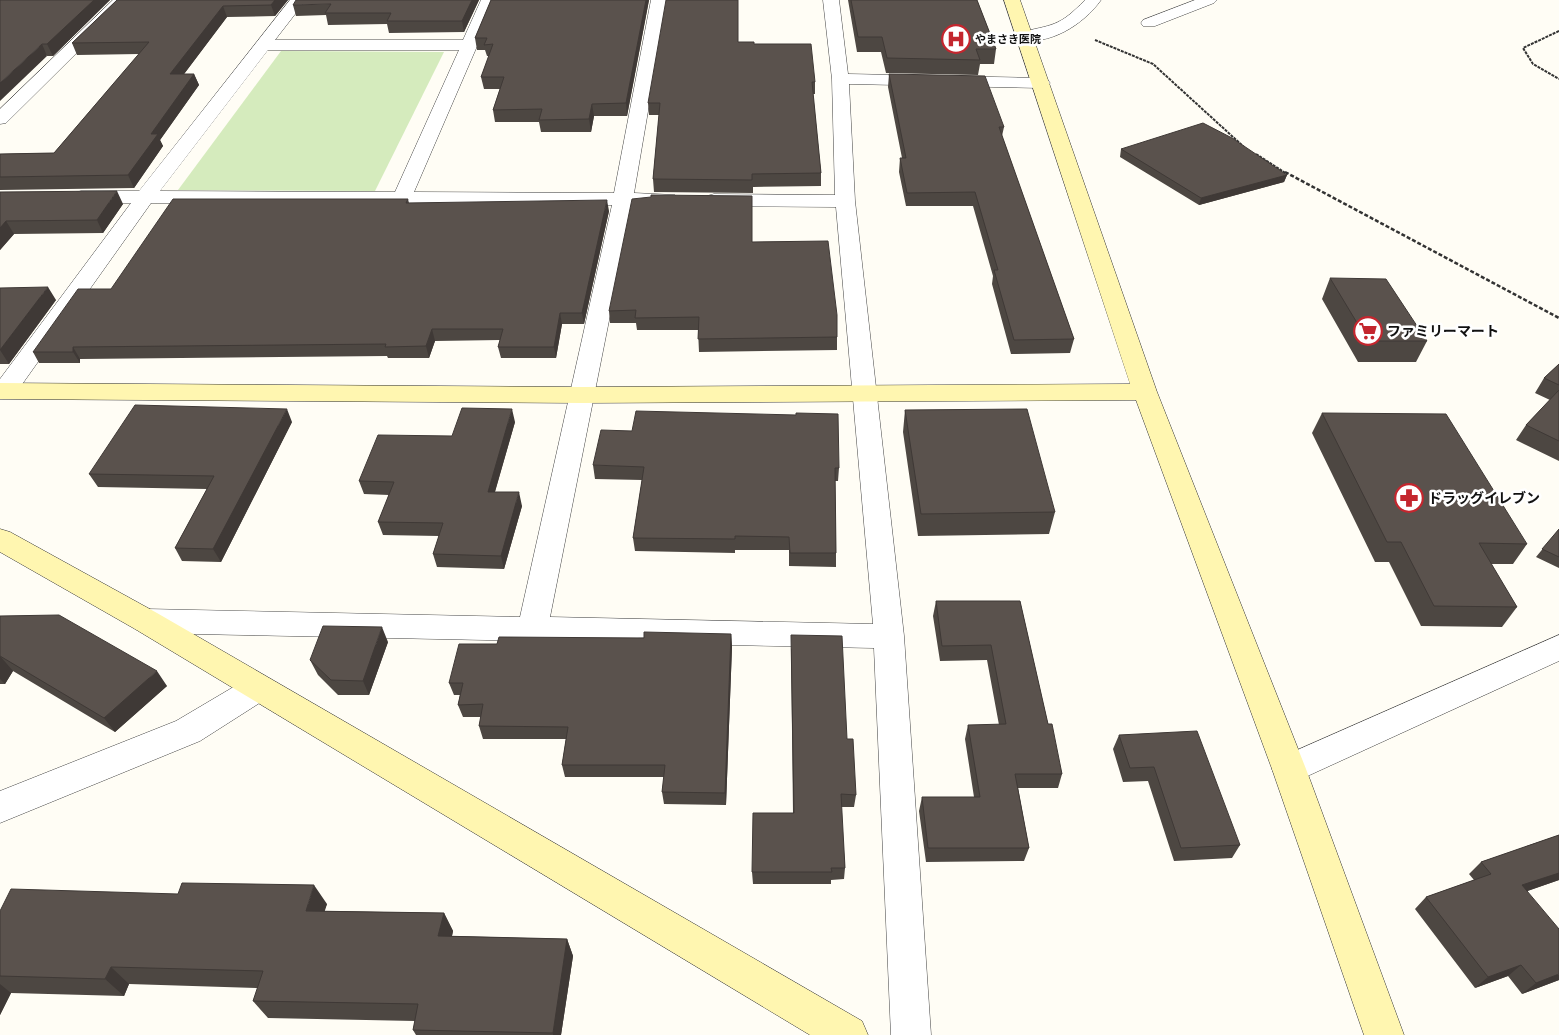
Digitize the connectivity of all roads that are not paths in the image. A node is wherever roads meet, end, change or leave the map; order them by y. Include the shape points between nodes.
1 (122, 0) edge
2 (298, 0) edge
3 (489, 0) edge
4 (659, 0) edge
5 (831, 0) edge
6 (1012, 0) edge
7 (1094, 0) edge
8 (1165, 0) edge
9 (1209, 0) edge
10 (1187, 8) junction
11 (1149, 23) dead end
12 (1024, 36) junction
13 (263, 45) junction
14 (469, 45) junction
15 (840, 80) junction
16 (1041, 83) junction
17 (0, 119) edge
18 (146, 196) junction
19 (58, 197) edge
20 (402, 198) junction
21 (623, 199) junction
22 (845, 201) junction
23 (1, 392) edge
24 (1145, 392) junction
25 (865, 394) junction
26 (581, 395) junction
27 (0, 539) edge
28 (146, 621) junction
29 (532, 630) junction
30 (889, 636) junction
31 (1559, 647) edge
32 (258, 688) junction
33 (1288, 769) junction
34 (0, 807) edge
35 (848, 1035) edge
36 (911, 1035) edge
37 (1384, 1035) edge

1 - 17 street
2 - 13 street
3 - 14 street
4 - 21 street
5 - 15 street
6 - 12 street
7 - 12 street via 1064,28
8 - 10 street
9 - 10 street
10 - 11 street
12 - 16 street
13 - 14 street
13 - 18 street
14 - 20 street
15 - 16 street
15 - 22 street
16 - 24 street
18 - 19 street
18 - 20 street
18 - 23 street
20 - 21 street
21 - 22 street
21 - 26 street
22 - 25 street
23 - 26 street
24 - 25 street
24 - 33 street
25 - 26 street
25 - 30 street
26 - 29 street
27 - 28 street
28 - 29 street
28 - 32 street
29 - 30 street
30 - 36 street
31 - 33 street
32 - 34 street via 188,731
32 - 35 street
33 - 37 street

